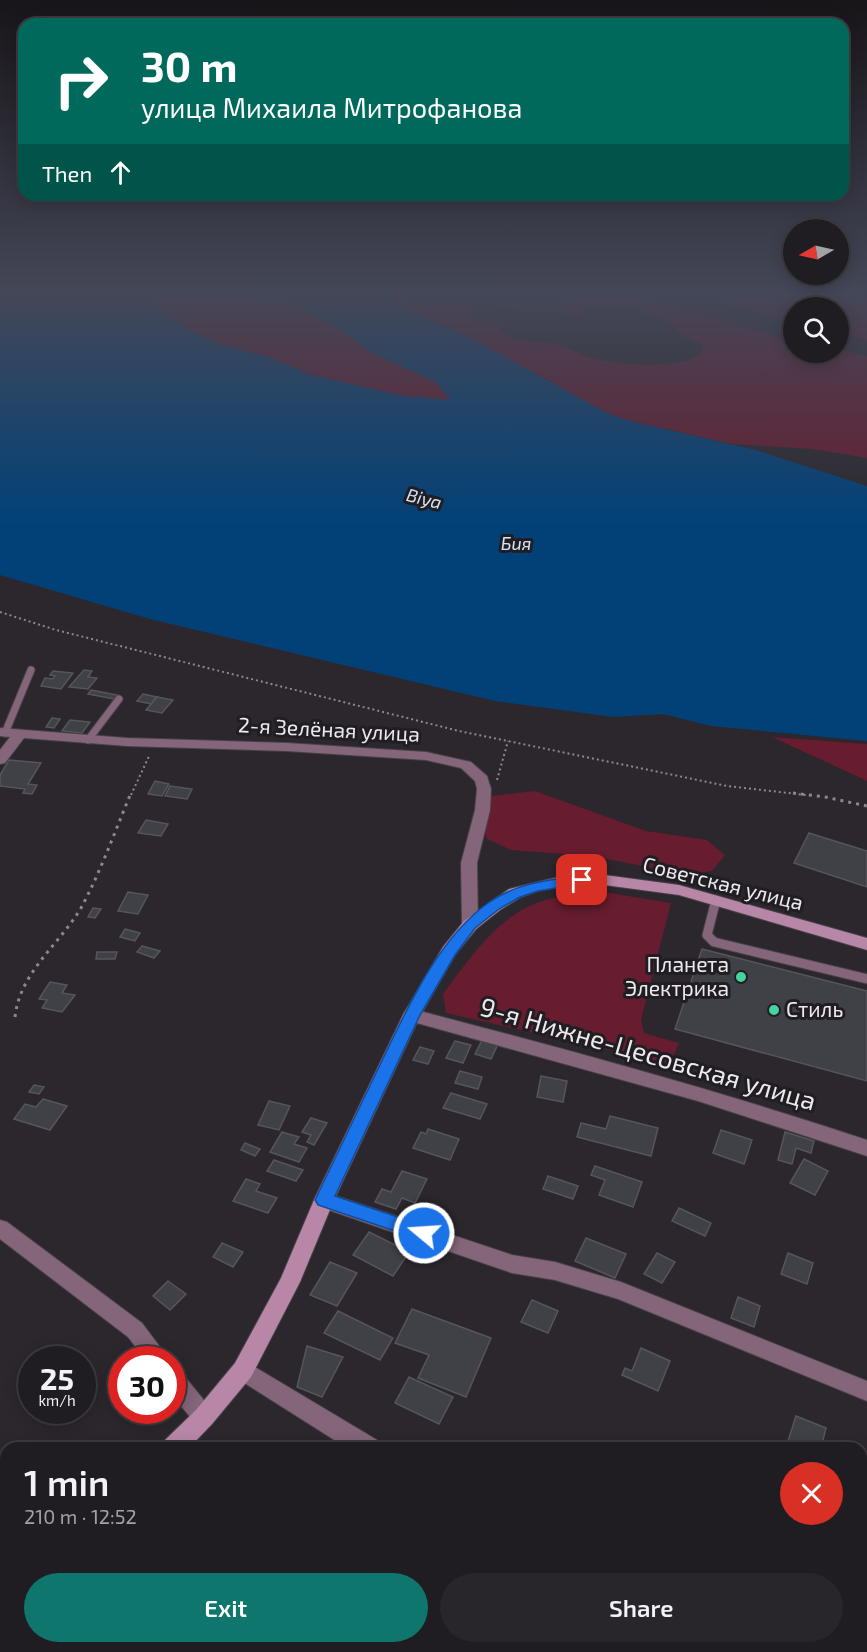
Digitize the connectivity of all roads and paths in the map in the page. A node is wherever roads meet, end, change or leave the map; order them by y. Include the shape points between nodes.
1 (0, 612) edge
2 (31, 670) dead end
3 (119, 699) dead end
4 (8, 733) edge
5 (88, 740) junction
6 (508, 741) junction
7 (156, 743) junction
8 (0, 760) edge
9 (484, 800) junction
10 (867, 806) edge
11 (716, 900) junction
12 (470, 925) junction
13 (867, 944) edge
14 (867, 979) edge
15 (412, 1015) junction
16 (15, 1017) dead end
17 (867, 1148) edge
18 (324, 1200) junction
19 (0, 1228) edge
20 (148, 1346) edge
21 (243, 1370) junction
22 (867, 1391) edge
23 (186, 1395) edge
24 (204, 1417) junction
25 (179, 1442) edge
26 (359, 1442) edge

1 - 6 path via 56,630
2 - 4 lane
3 - 5 lane
4 - 5 street, 2-я Зелёная улица
4 - 8 street
5 - 7 street, 2-я Зелёная улица
6 - 9 path via 495,786
6 - 10 path via 727,786
7 - 9 street, 2-я Зелёная улица via 287,747 446,759 475,771 482,779
7 - 16 path via 83,903 24,985
9 - 12 street, 2-я Зелёная улица via 469,863
11 - 12 main road, Советская улица via 634,883 567,880 515,893
11 - 13 main road, Советская улица
11 - 14 lane via 707,935 714,942
12 - 15 main road, Советская улица via 449,951
15 - 17 street, 9-я Нижне-Цесовская улица via 603,1067
15 - 18 main road, Советская улица
18 - 21 main road, Советская улица via 290,1282
18 - 22 street via 512,1264 581,1278 621,1291
19 - 20 street via 135,1330
21 - 24 main road, Советская улица
21 - 26 street
23 - 24 street
24 - 25 main road, Советская улица

